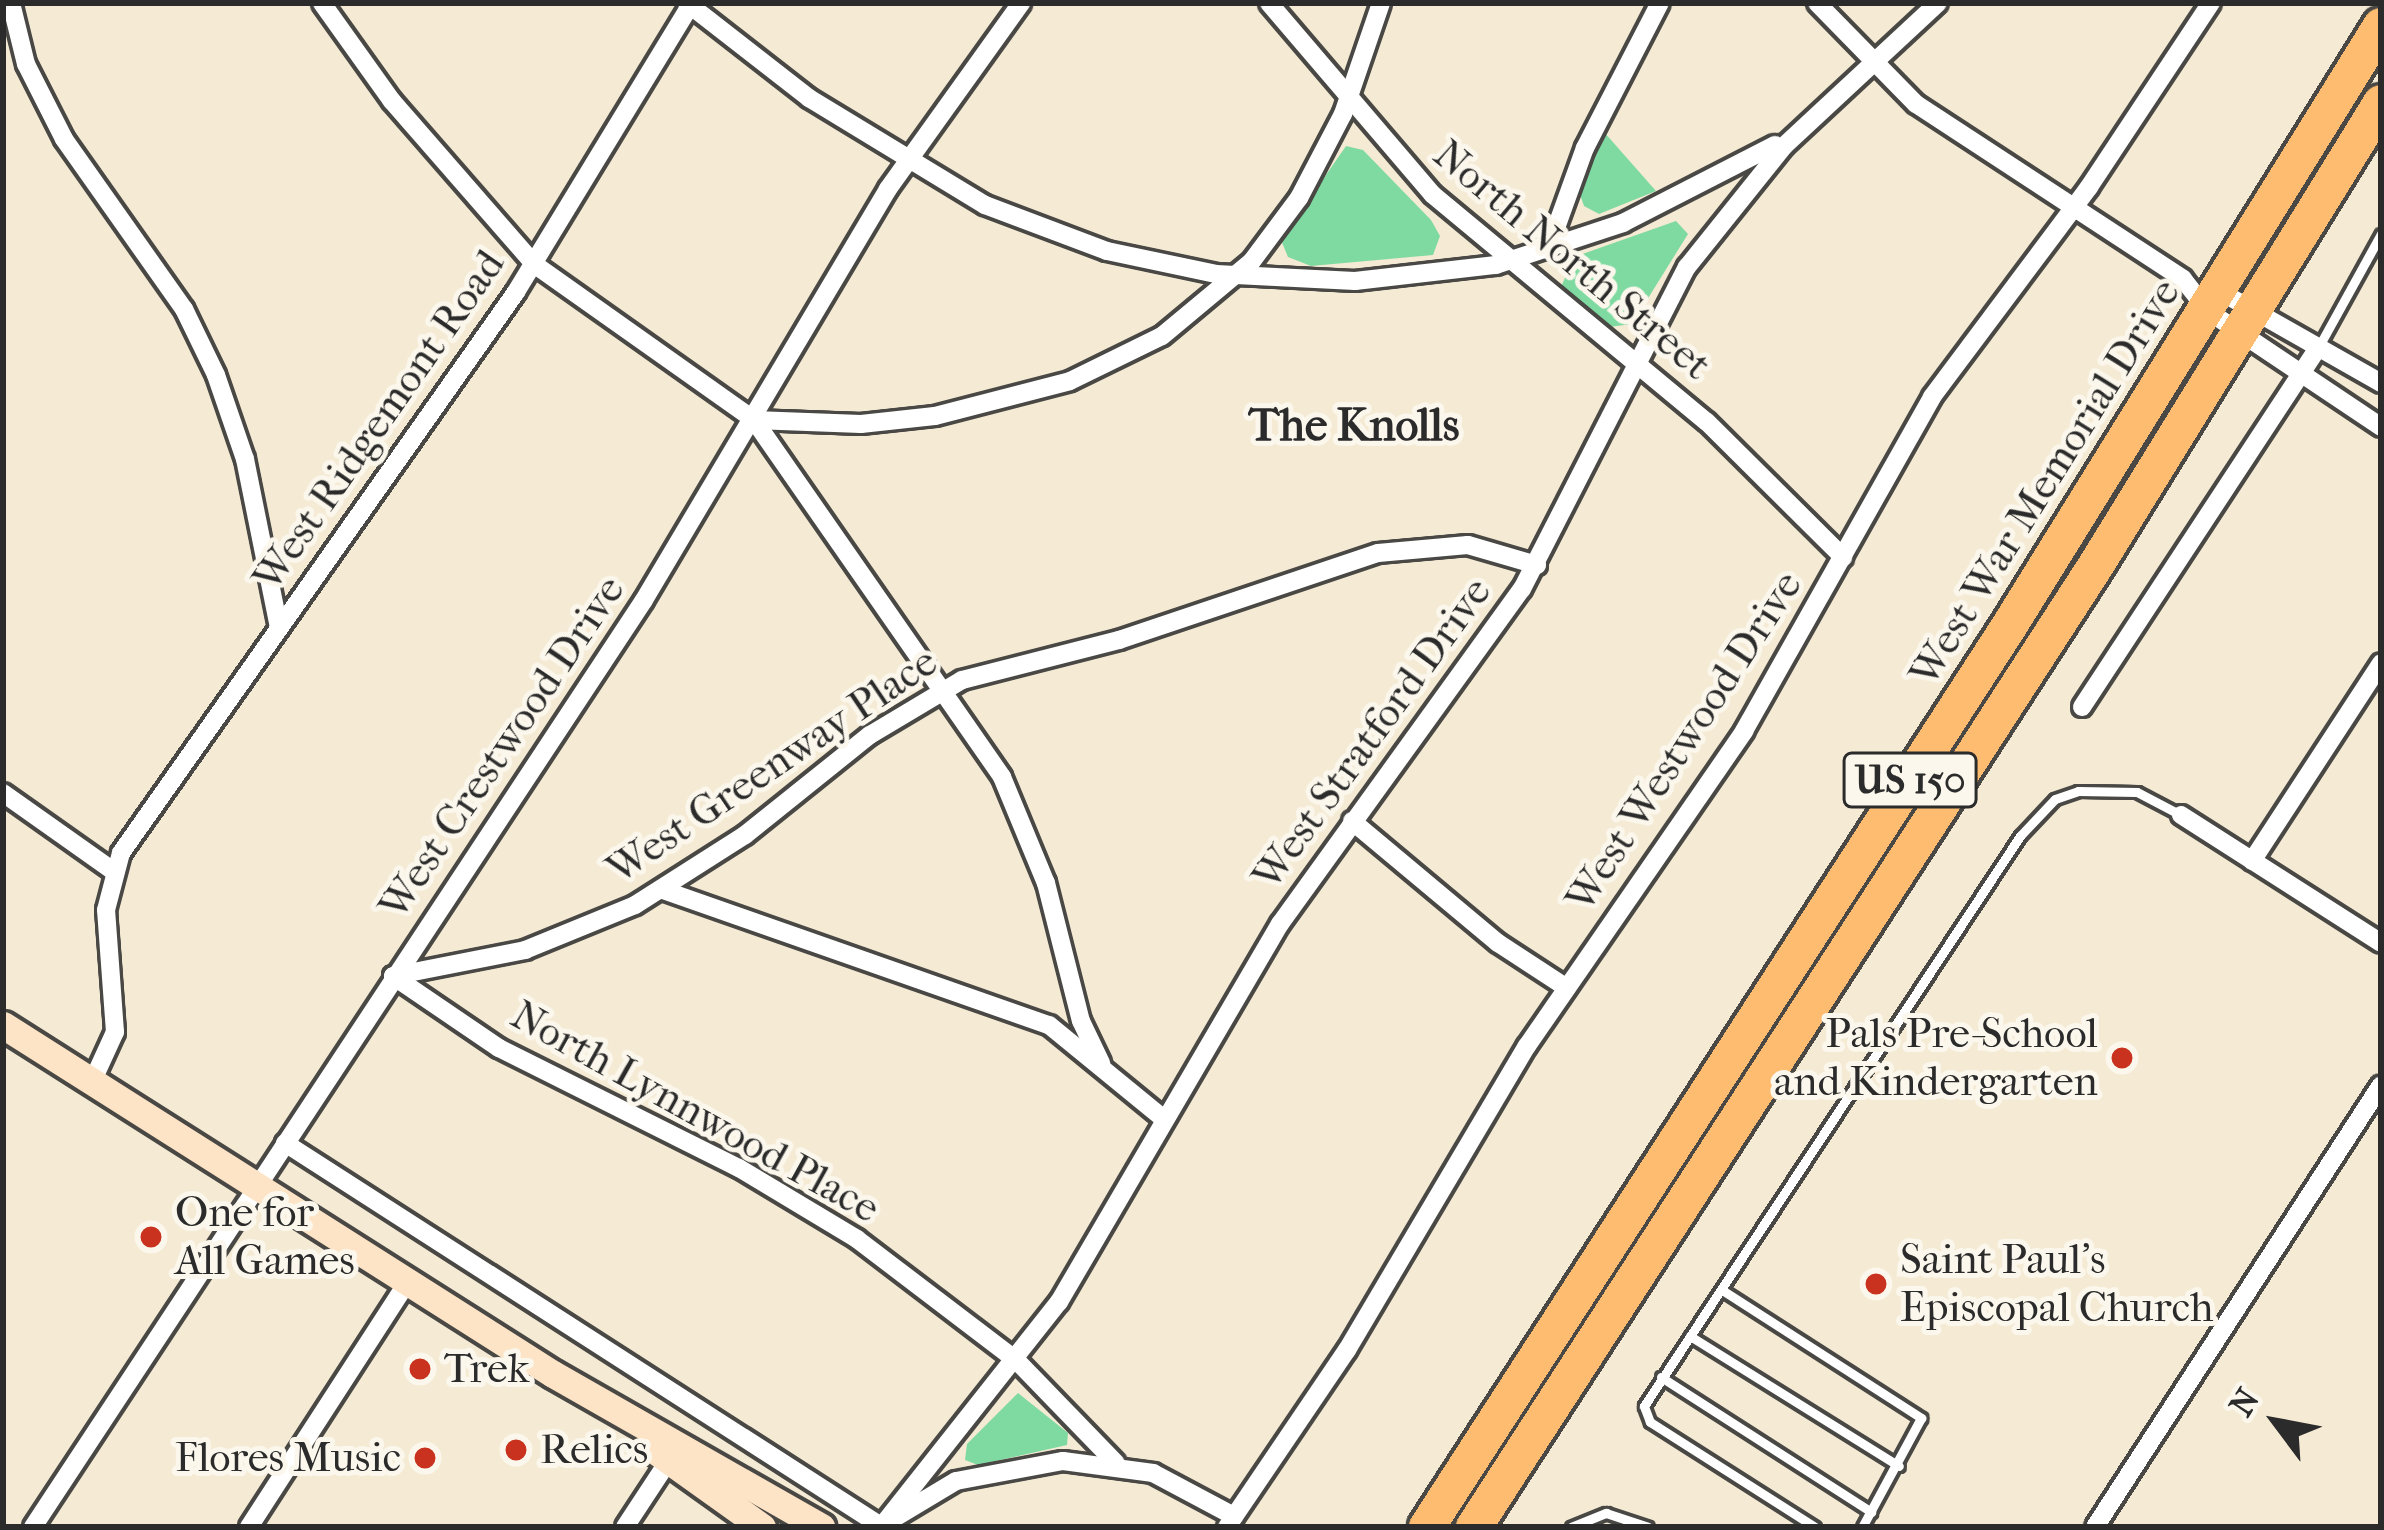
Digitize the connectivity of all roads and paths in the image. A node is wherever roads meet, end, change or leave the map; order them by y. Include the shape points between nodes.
1 (11, 3) edge
2 (322, 3) edge
3 (1021, 3) edge
4 (1269, 3) edge
5 (1381, 3) edge
6 (1660, 3) edge
7 (1817, 3) edge
8 (1939, 3) edge
9 (2211, 3) edge
10 (690, 4) edge
11 (2381, 26) edge
12 (2381, 48) edge
13 (1872, 62) junction
14 (1349, 98) junction
15 (2381, 103) edge
16 (1811, 119) junction
17 (2381, 124) edge
18 (907, 161) junction
19 (2273, 203) junction
20 (2075, 207) junction
21 (2381, 234) edge
22 (1548, 250) junction
23 (1507, 262) junction
24 (534, 264) junction
25 (2283, 265) junction
26 (1236, 276) junction
27 (2214, 300) junction
28 (2248, 321) junction
29 (2318, 348) junction
30 (1635, 364) junction
31 (2303, 372) junction
32 (2381, 383) edge
33 (754, 420) junction
34 (2381, 427) edge
35 (1843, 557) junction
36 (1537, 565) junction
37 (279, 627) junction
38 (2381, 663) edge
39 (945, 687) junction
40 (2082, 707) dead end
41 (3, 793) edge
42 (2181, 815) joint
43 (1352, 820) junction
44 (2252, 862) junction
45 (113, 871) junction
46 (663, 890) junction
47 (2381, 943) edge
48 (394, 976) junction
49 (1567, 988) junction
50 (3, 1025) edge
51 (1101, 1063) junction
52 (93, 1080) junction
53 (2381, 1085) edge
54 (1164, 1119) junction
55 (285, 1143) junction
56 (259, 1182) junction
57 (409, 1280) junction
58 (1722, 1290) junction
59 (1690, 1336) junction
60 (1017, 1361) junction
61 (1661, 1377) junction
62 (673, 1454) junction
63 (1116, 1463) junction
64 (1899, 1466) junction
65 (1871, 1512) junction
66 (1230, 1522) edge
67 (33, 1527) edge
68 (249, 1527) edge
69 (626, 1527) edge
70 (762, 1527) edge
71 (820, 1527) edge
72 (881, 1527) edge
73 (1427, 1527) edge
74 (1474, 1527) edge
75 (1571, 1527) edge
76 (1648, 1527) edge
77 (1815, 1527) edge
78 (1862, 1527) edge
79 (2096, 1527) edge

1 - 37 street via 26,64 64,139 184,309 216,375 245,459
2 - 24 street via 392,101
3 - 18 street, West Crestwood Drive
4 - 14 street, North North Street
5 - 14 street
6 - 22 street via 1585,148
7 - 13 street
8 - 13 street, West Stratford Drive
9 - 20 street, West Westwood Drive
10 - 18 street via 778,77
10 - 24 street, West Ridgemont Road
11 - 19 highway, West War Memorial Drive / US 150
12 - 19 highway
13 - 16 street, West Stratford Drive
13 - 20 street via 1924,110
14 - 23 street, North North Street via 1418,181
14 - 26 street via 1299,198
15 - 25 highway, West War Memorial Drive / US 150
16 - 22 street via 1721,177
16 - 30 street, West Stratford Drive via 1710,234
17 - 25 highway
18 - 26 street via 1066,238
18 - 33 street, West Crestwood Drive
19 - 27 highway, West War Memorial Drive / US 150
20 - 27 street
20 - 35 street, West Westwood Drive via 1954,364
21 - 29 lane
22 - 23 street
23 - 26 street via 1366,280
23 - 30 street, North North Street
24 - 33 street
24 - 37 street, West Ridgemont Road
25 - 28 highway, West War Memorial Drive / US 150
26 - 33 street via 1140,350 1049,387 895,422
27 - 28 street
27 - 73 highway, West War Memorial Drive / US 150
28 - 29 street
28 - 31 street
28 - 74 highway, West War Memorial Drive / US 150
29 - 31 street
29 - 32 street
30 - 35 street, North North Street via 1734,447
30 - 36 street, West Stratford Drive
31 - 34 street
31 - 40 street
33 - 39 street via 858,579
33 - 48 street, West Crestwood Drive via 644,601
35 - 49 street, West Westwood Drive via 1735,746
36 - 39 street, West Greenway Place via 1468,545 1378,553 1119,640
36 - 43 street, West Stratford Drive
37 - 45 street, West Ridgemont Road
38 - 44 street
39 - 46 street, West Greenway Place
39 - 51 street via 1018,808
41 - 45 street
42 - 44 street
42 - 58 lane via 2137,792 2078,791 2055,800 2020,836
43 - 49 street via 1486,934
43 - 54 street, West Stratford Drive via 1242,983
44 - 47 street
45 - 52 street via 106,910 115,1032
46 - 48 street, West Greenway Place via 525,950
46 - 51 street via 1033,1017
48 - 55 street, West Crestwood Drive
48 - 60 street, North Lynnwood Place via 500,1048 825,1216
49 - 66 street, West Westwood Drive via 1359,1332
50 - 52 main road
51 - 54 street
52 - 56 main road
53 - 79 street
54 - 60 street, West Stratford Drive via 1079,1271
55 - 56 street, West Crestwood Drive
55 - 72 street
56 - 57 main road
56 - 67 street, West Crestwood Drive
57 - 62 main road
57 - 68 street
58 - 59 lane
58 - 64 lane via 1921,1418
59 - 61 lane
59 - 64 lane
60 - 63 street, North Lynnwood Place
60 - 72 street, West Stratford Drive
61 - 65 lane
61 - 77 lane via 1644,1406 1651,1422
62 - 69 street
62 - 70 main road
62 - 71 main road
63 - 66 street, North Lynnwood Place via 1174,1481
63 - 72 street, North Lynnwood Place via 1052,1461 985,1472
64 - 65 lane
65 - 78 lane
75 - 76 lane via 1606,1513

